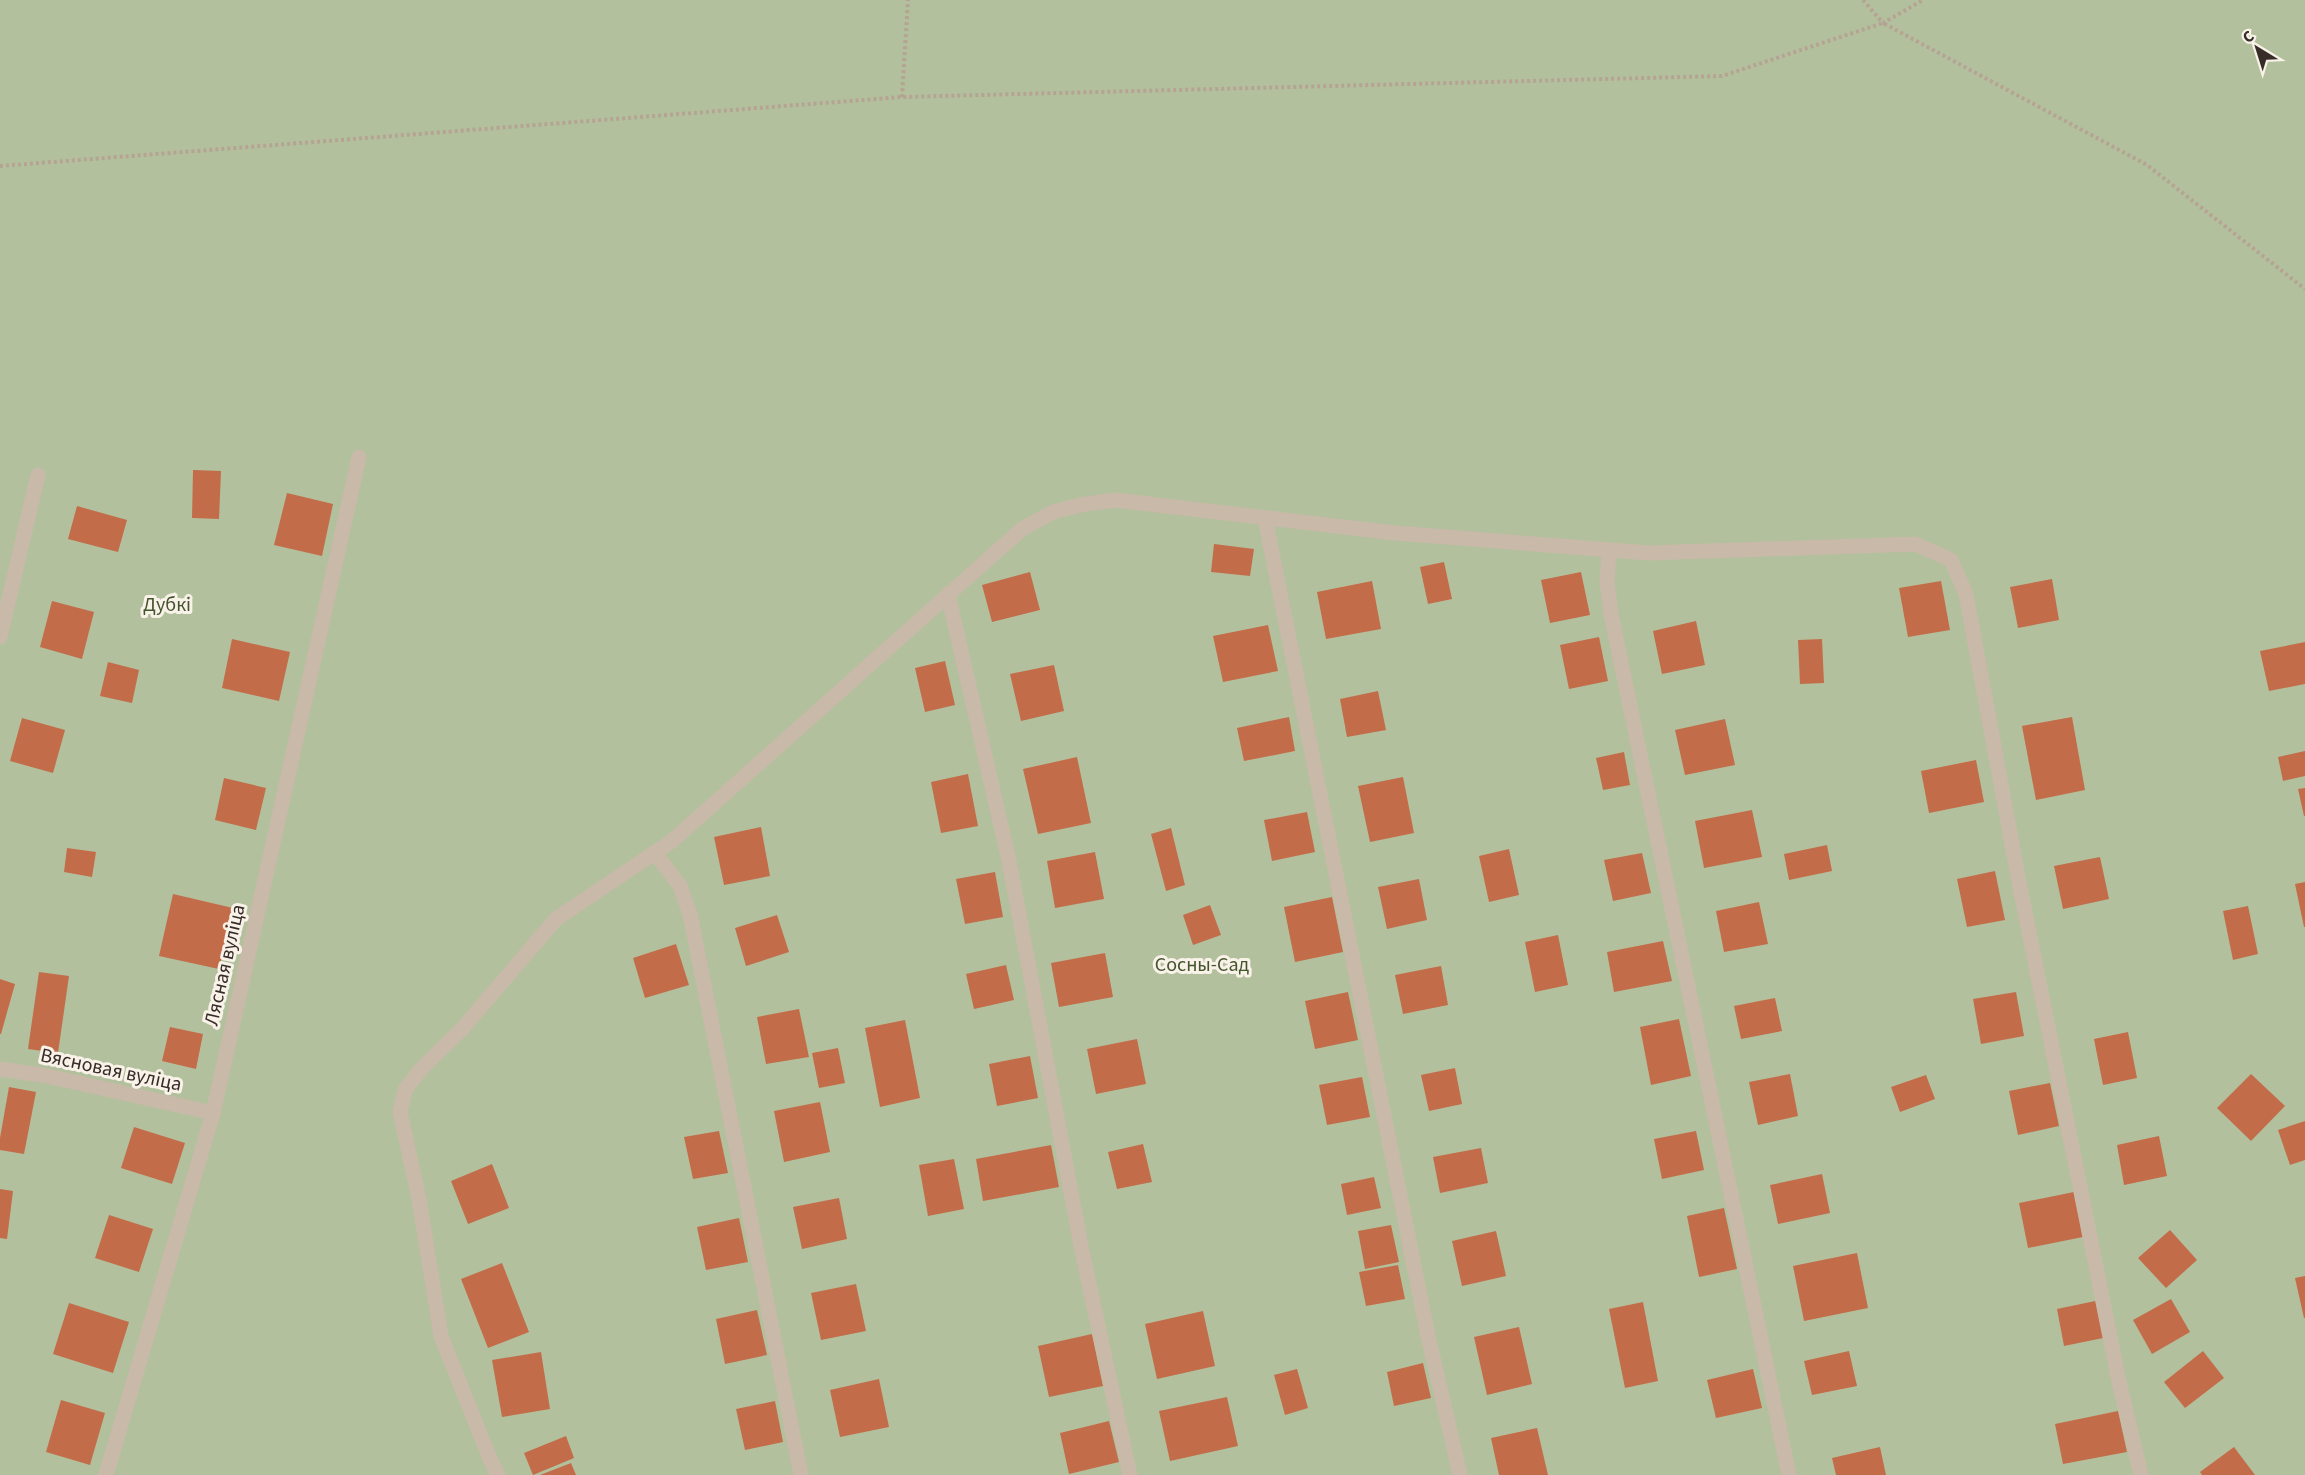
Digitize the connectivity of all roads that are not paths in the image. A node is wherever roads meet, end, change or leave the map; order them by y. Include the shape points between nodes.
1 (359, 457) dead end
2 (38, 475) dead end
3 (1265, 518) junction
4 (1609, 550) junction
5 (948, 594) junction
6 (0, 637) edge
7 (655, 853) junction
8 (0, 1069) edge
9 (213, 1113) junction
10 (106, 1475) edge
11 (498, 1475) edge
12 (801, 1475) edge
13 (1130, 1475) edge
14 (1460, 1475) edge
15 (1789, 1475) edge
16 (2141, 1475) edge

1 - 9 street, Лясная вуліца
2 - 6 street
3 - 4 street
3 - 5 street via 1115,500 1080,505 1053,512 1022,529
3 - 14 street via 1428,1336
4 - 15 street via 1611,614
4 - 16 street via 1650,553 1915,544 1950,560 1966,594 2020,889
5 - 7 street via 801,728
5 - 13 street via 1009,861 1082,1251
7 - 11 street via 556,919 405,1090 400,1112 441,1336
7 - 12 street via 680,886 690,915
8 - 9 street, Вясновая вуліца
9 - 10 street, Лясная вуліца

